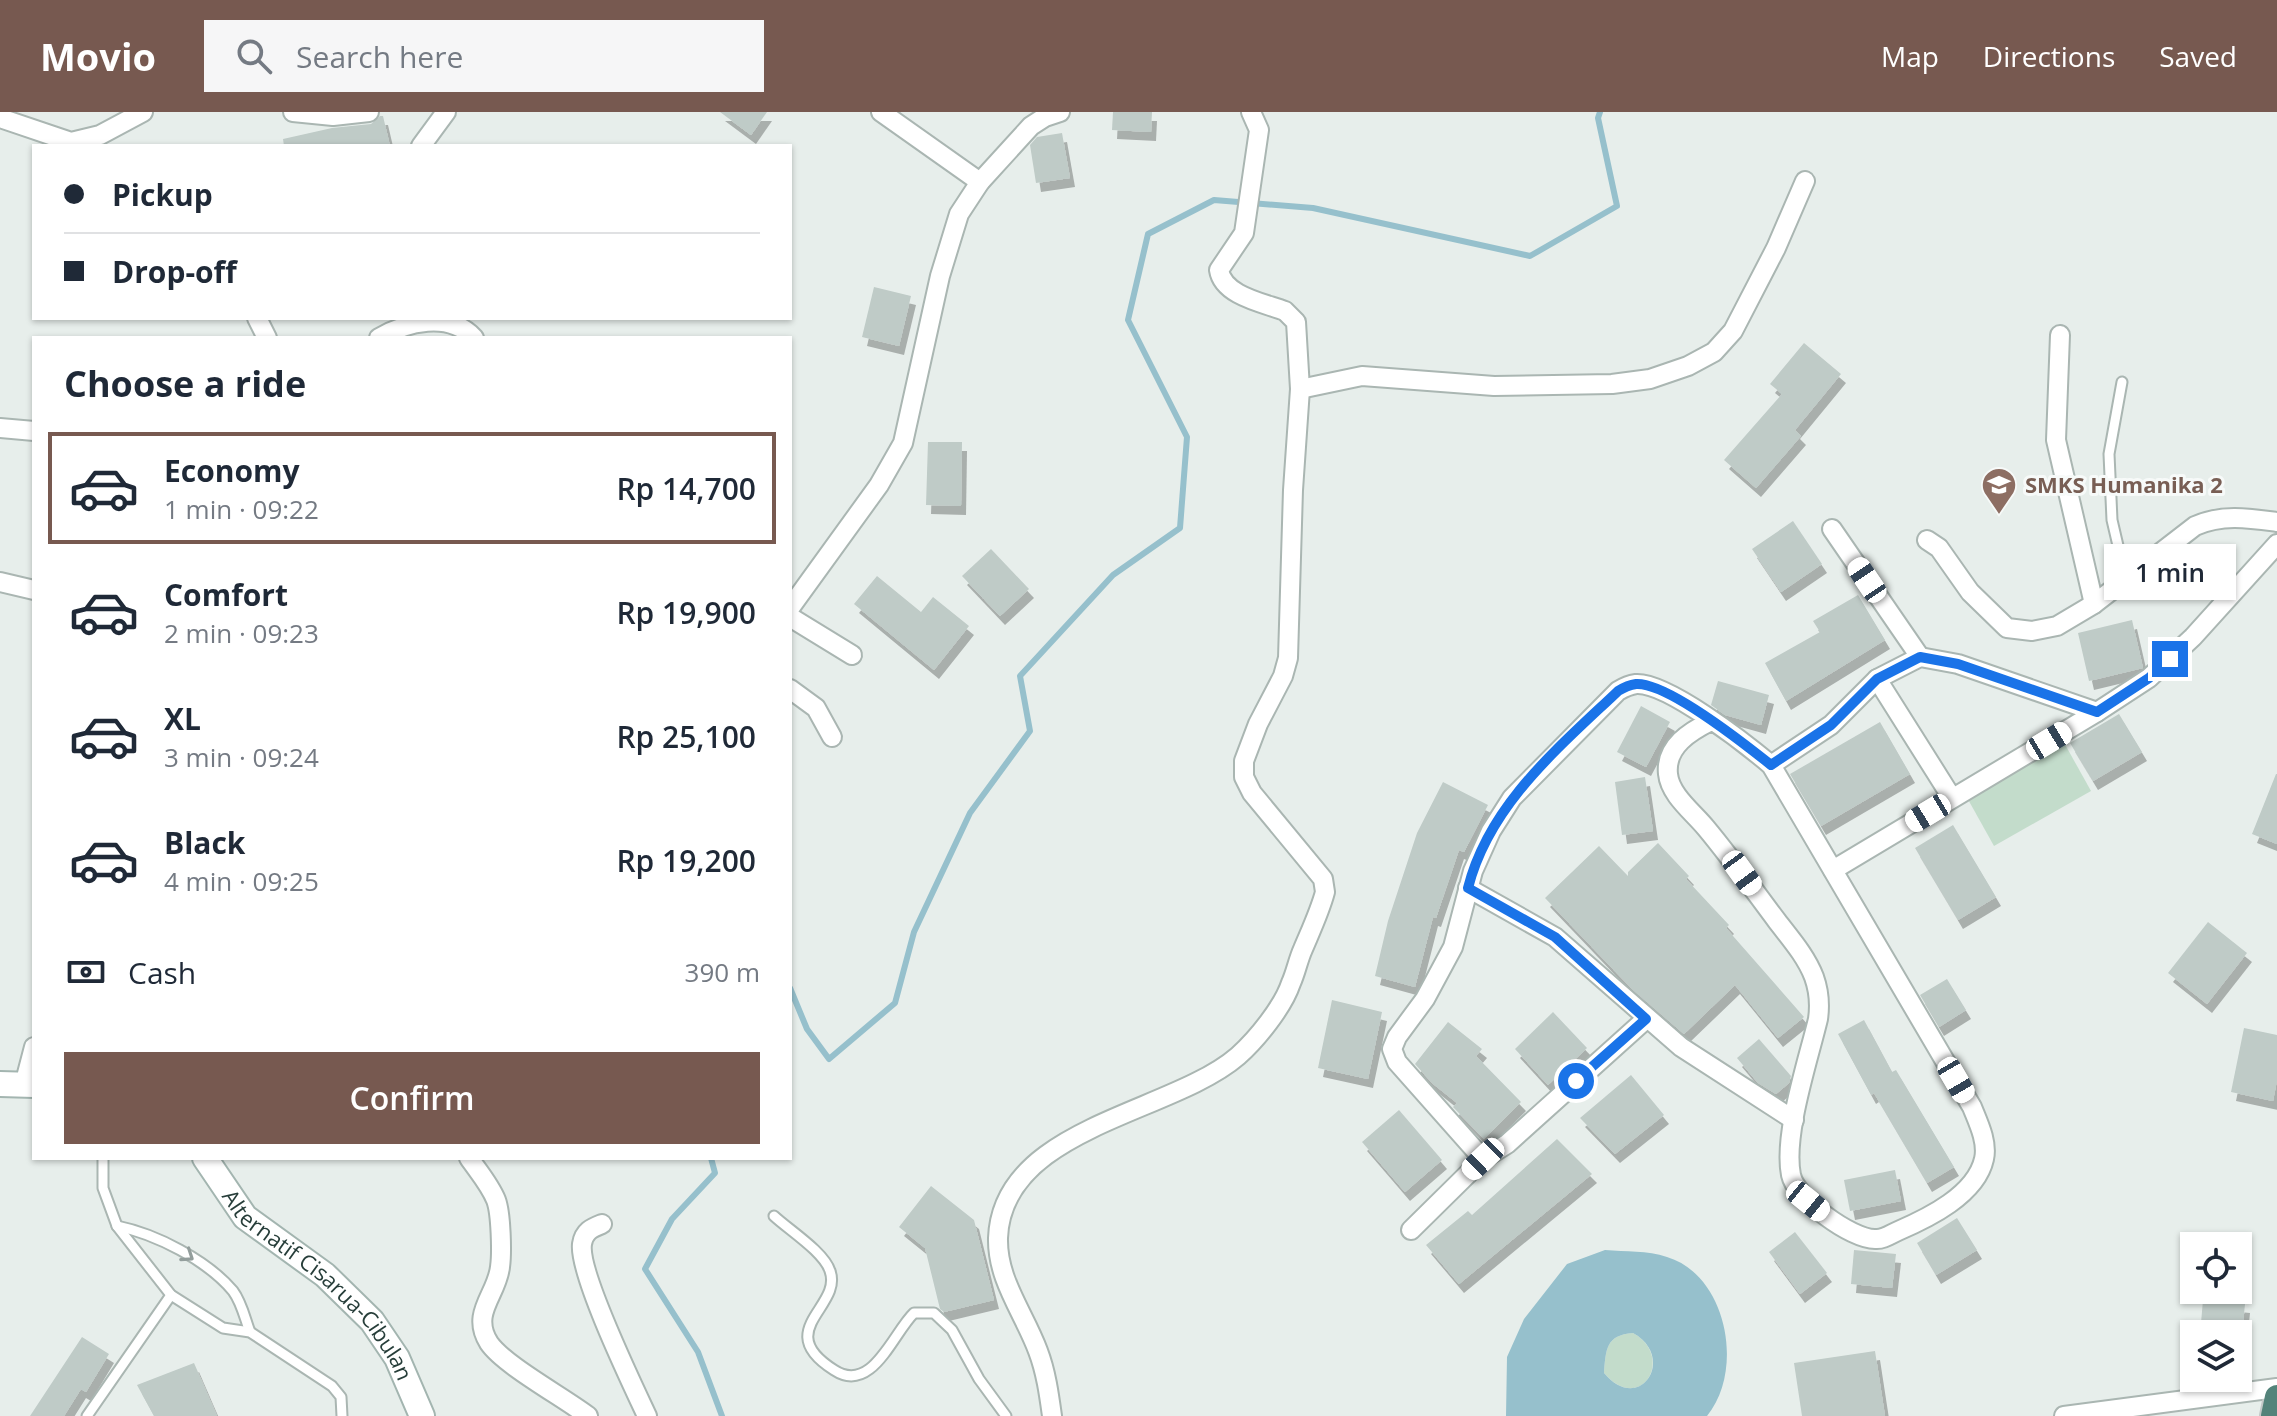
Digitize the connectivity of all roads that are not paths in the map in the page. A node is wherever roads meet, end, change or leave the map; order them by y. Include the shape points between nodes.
1 (143, 112) edge
2 (293, 112) edge
3 (369, 112) edge
4 (446, 112) edge
5 (881, 112) edge
6 (1060, 112) edge
7 (1251, 112) edge
8 (0, 118) edge
9 (422, 144) edge
10 (1805, 181) dead end
11 (980, 182) junction
12 (2060, 335) dead end
13 (383, 336) edge
14 (471, 336) edge
15 (2122, 382) dead end
16 (1300, 389) junction
17 (0, 428) edge
18 (32, 431) edge
19 (2277, 522) edge
20 (1832, 529) dead end
21 (1927, 540) dead end
22 (2277, 544) edge
23 (2126, 580) junction
24 (0, 582) edge
25 (32, 590) edge
26 (2094, 604) junction
27 (792, 605) edge
28 (792, 618) edge
29 (852, 655) dead end
30 (1920, 657) junction
31 (1877, 679) junction
32 (792, 690) edge
33 (2097, 712) junction
34 (1711, 721) junction
35 (832, 737) dead end
36 (1771, 765) junction
37 (1952, 798) junction
38 (1833, 870) junction
39 (1468, 888) junction
40 (1646, 1019) junction
41 (32, 1052) edge
42 (19, 1085) edge
43 (1794, 1120) junction
44 (1483, 1159) junction
45 (103, 1160) edge
46 (206, 1160) edge
47 (470, 1160) edge
48 (774, 1216) dead end
49 (602, 1224) dead end
50 (117, 1226) junction
51 (1411, 1230) dead end
52 (171, 1295) junction
53 (250, 1332) junction
54 (2277, 1388) edge
55 (2277, 1397) edge
56 (87, 1416) edge
57 (342, 1416) edge
58 (422, 1416) edge
59 (588, 1416) edge
60 (647, 1416) edge
61 (1006, 1416) edge
62 (1052, 1416) edge
63 (2064, 1416) edge
64 (2273, 1416) edge

1 - 8 street via 100,135 71,142
2 - 3 street
4 - 9 street
5 - 11 street
6 - 11 street via 1038,120
7 - 16 street via 1259,130 1253,186 1244,233 1219,270 1220,279 1226,287 1293,317
10 - 16 street via 1733,331 1714,352 1688,366 1612,384 1494,386 1362,376
11 - 27 street via 949,242 903,443 858,516
12 - 26 street via 2056,440
13 - 14 street via 427,321 457,326
15 - 23 lane via 2109,454 2112,520
16 - 62 street via 1287,666 1243,767 1252,793 1323,879 1324,896 1291,984 1266,1026 1237,1057 1194,1083 1061,1145 1021,1177 1004,1203 1001,1263 1039,1353
17 - 18 street
19 - 23 street via 2210,520 2174,540
20 - 30 street
21 - 26 street via 1939,548 1970,592 2011,630 2043,631
22 - 33 street via 2170,659
23 - 26 street
24 - 25 street
28 - 29 street
30 - 31 street
30 - 33 street via 1958,664
31 - 36 street via 1831,725
31 - 37 street
32 - 35 street via 816,708
33 - 37 street
34 - 36 street
34 - 39 street via 1647,685 1618,691 1512,798 1491,831
34 - 43 street via 1674,748 1668,775 1671,788 1723,849 1814,977 1820,1005
36 - 38 street
37 - 38 street
38 - 43 street via 1972,1107 1985,1159 1950,1205 1874,1239 1830,1219 1795,1186 1789,1149
39 - 40 street via 1555,937
39 - 44 street via 1453,947 1392,1049 1397,1062
40 - 43 street
40 - 44 street via 1507,1144
41 - 42 street
44 - 51 street
45 - 50 lane via 103,1188
46 - 58 main road, Alternatif Cisarua-Cibulan via 245,1217 325,1275 372,1321 397,1358
47 - 59 street via 498,1207 501,1264 483,1308 486,1338 505,1359
48 - 61 lane via 830,1270 831,1290 809,1324 808,1336 828,1366 847,1376 863,1373 914,1313 934,1313 952,1330
49 - 60 street via 585,1235 583,1261
50 - 52 lane
50 -> 53 lane via 157,1237 225,1283
52 - 53 lane via 223,1328
52 - 56 lane
53 - 57 lane via 332,1386 341,1397
54 - 63 street
55 - 64 highway

